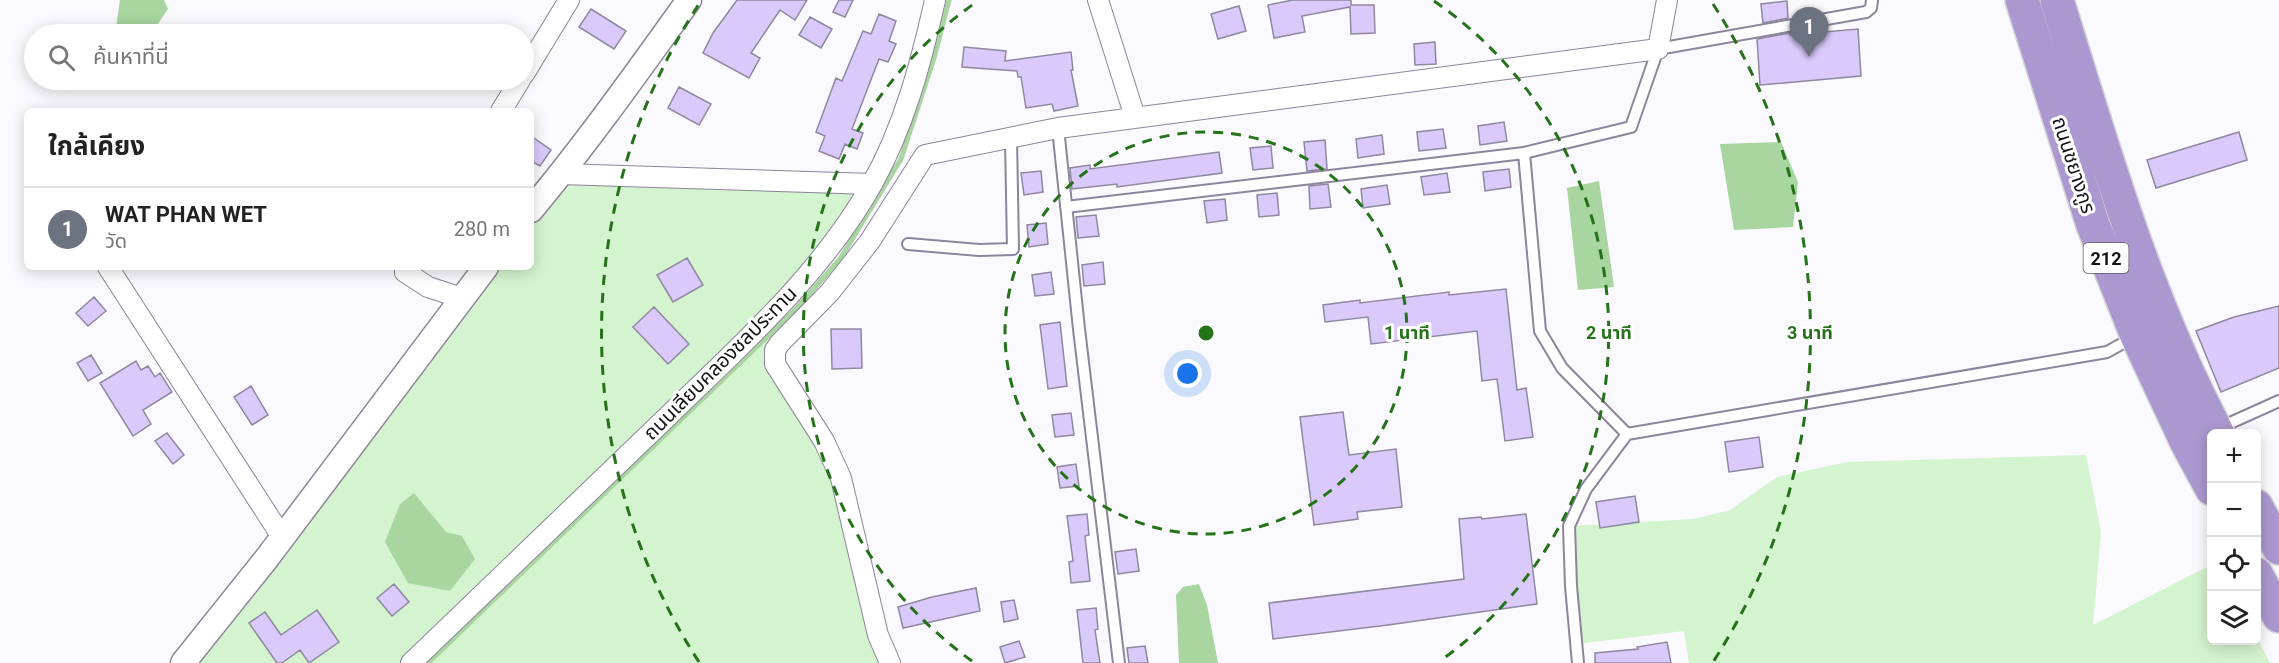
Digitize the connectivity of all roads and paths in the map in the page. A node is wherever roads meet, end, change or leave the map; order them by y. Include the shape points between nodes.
1 (568, 0) edge
2 (689, 0) edge
3 (935, 0) edge
4 (1098, 0) edge
5 (1667, 0) edge
6 (1872, 0) edge
7 (2022, 0) edge
8 (2056, 0) edge
9 (1658, 49) junction
10 (534, 57) edge
11 (514, 90) edge
12 (503, 108) edge
13 (1135, 117) junction
14 (1058, 128) junction
15 (1011, 138) junction
16 (1524, 153) junction
17 (561, 174) junction
18 (872, 184) junction
19 (534, 206) edge
20 (1066, 207) junction
21 (908, 244) dead end
22 (110, 270) edge
23 (405, 270) edge
24 (484, 270) edge
25 (462, 298) junction
26 (2137, 336) junction
27 (2279, 401) edge
28 (2216, 429) edge
29 (2221, 429) edge
30 (1626, 434) junction
31 (2208, 483) edge
32 (2261, 514) edge
33 (282, 537) junction
34 (2278, 543) edge
35 (2261, 583) edge
36 (2279, 616) edge
37 (183, 663) edge
38 (411, 663) edge
39 (890, 663) edge
40 (1119, 663) edge
41 (1578, 663) edge

1 - 10 street
2 - 17 street
3 - 18 street, ถนนเลียบคลองชลประทาน via 914,86
4 - 13 street
5 - 9 street
6 - 9 lane via 1866,12
7 - 26 highway, ถนนชยางกูร / 212 via 2093,225
8 - 28 highway, ถนนชยางกูร / 212 via 2124,215 2165,324
9 - 13 street
9 - 16 lane via 1631,127
11 - 12 street
13 - 14 street
14 - 15 street
14 - 20 lane
15 - 21 lane via 1013,249
15 - 39 street via 925,154 870,241 830,292 775,350 775,364 824,441 841,477 878,635
16 - 20 lane
16 - 30 lane via 1540,331 1562,368
17 - 18 street
17 - 19 street
18 - 38 street, ถนนเลียบคลองชลประทาน via 811,271 747,340
20 - 40 lane
22 - 33 street
23 - 25 street via 428,287
24 - 25 street
25 - 33 street
26 - 30 lane via 2107,352
26 - 31 highway, ถนนชยางกูร / 212
27 - 29 lane
30 - 41 lane via 1586,489 1569,526
32 - 34 highway
33 - 37 street
35 - 36 highway

